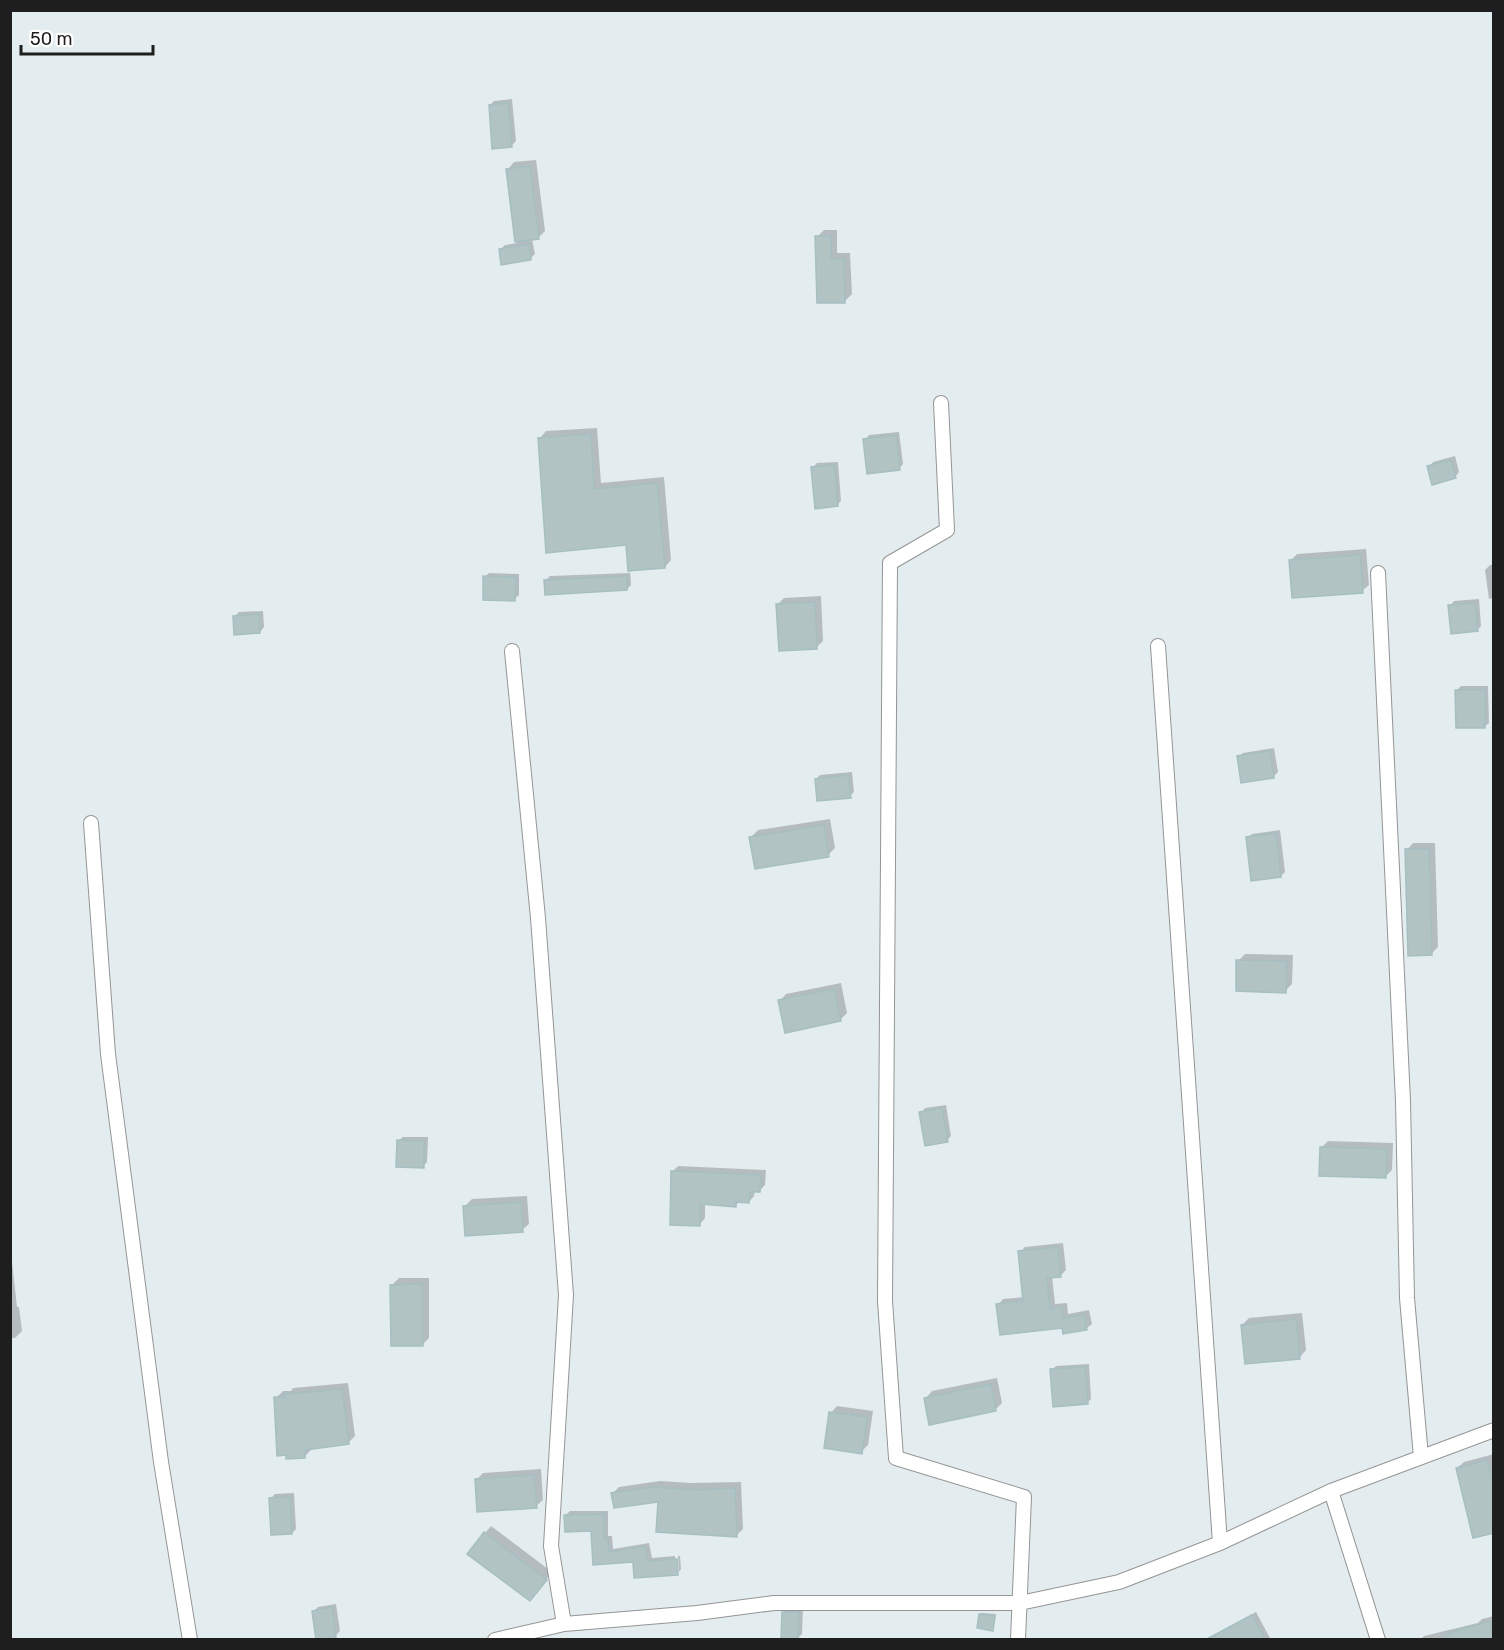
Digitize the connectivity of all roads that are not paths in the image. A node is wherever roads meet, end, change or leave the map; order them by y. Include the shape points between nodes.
1 (941, 403) dead end
2 (1378, 573) dead end
3 (1158, 646) dead end
4 (512, 651) dead end
5 (91, 824) dead end
6 (1494, 1430) edge
7 (1421, 1457) junction
8 (1331, 1491) junction
9 (1220, 1543) junction
10 (1020, 1603) junction
11 (564, 1624) junction
12 (190, 1640) edge
13 (495, 1640) edge
14 (1018, 1640) edge
15 (1378, 1640) edge

1 - 10 street via 947,530 890,563 885,1300 896,1458 1024,1497
2 - 7 street via 1403,1101 1407,1298
3 - 9 street
4 - 11 street via 538,918 566,1295 551,1546
5 - 12 street via 108,1054 161,1462
6 - 7 street
7 - 8 street
8 - 9 street
8 - 15 street
9 - 10 street via 1119,1582
10 - 11 street via 774,1603
10 - 14 street
11 - 13 street

